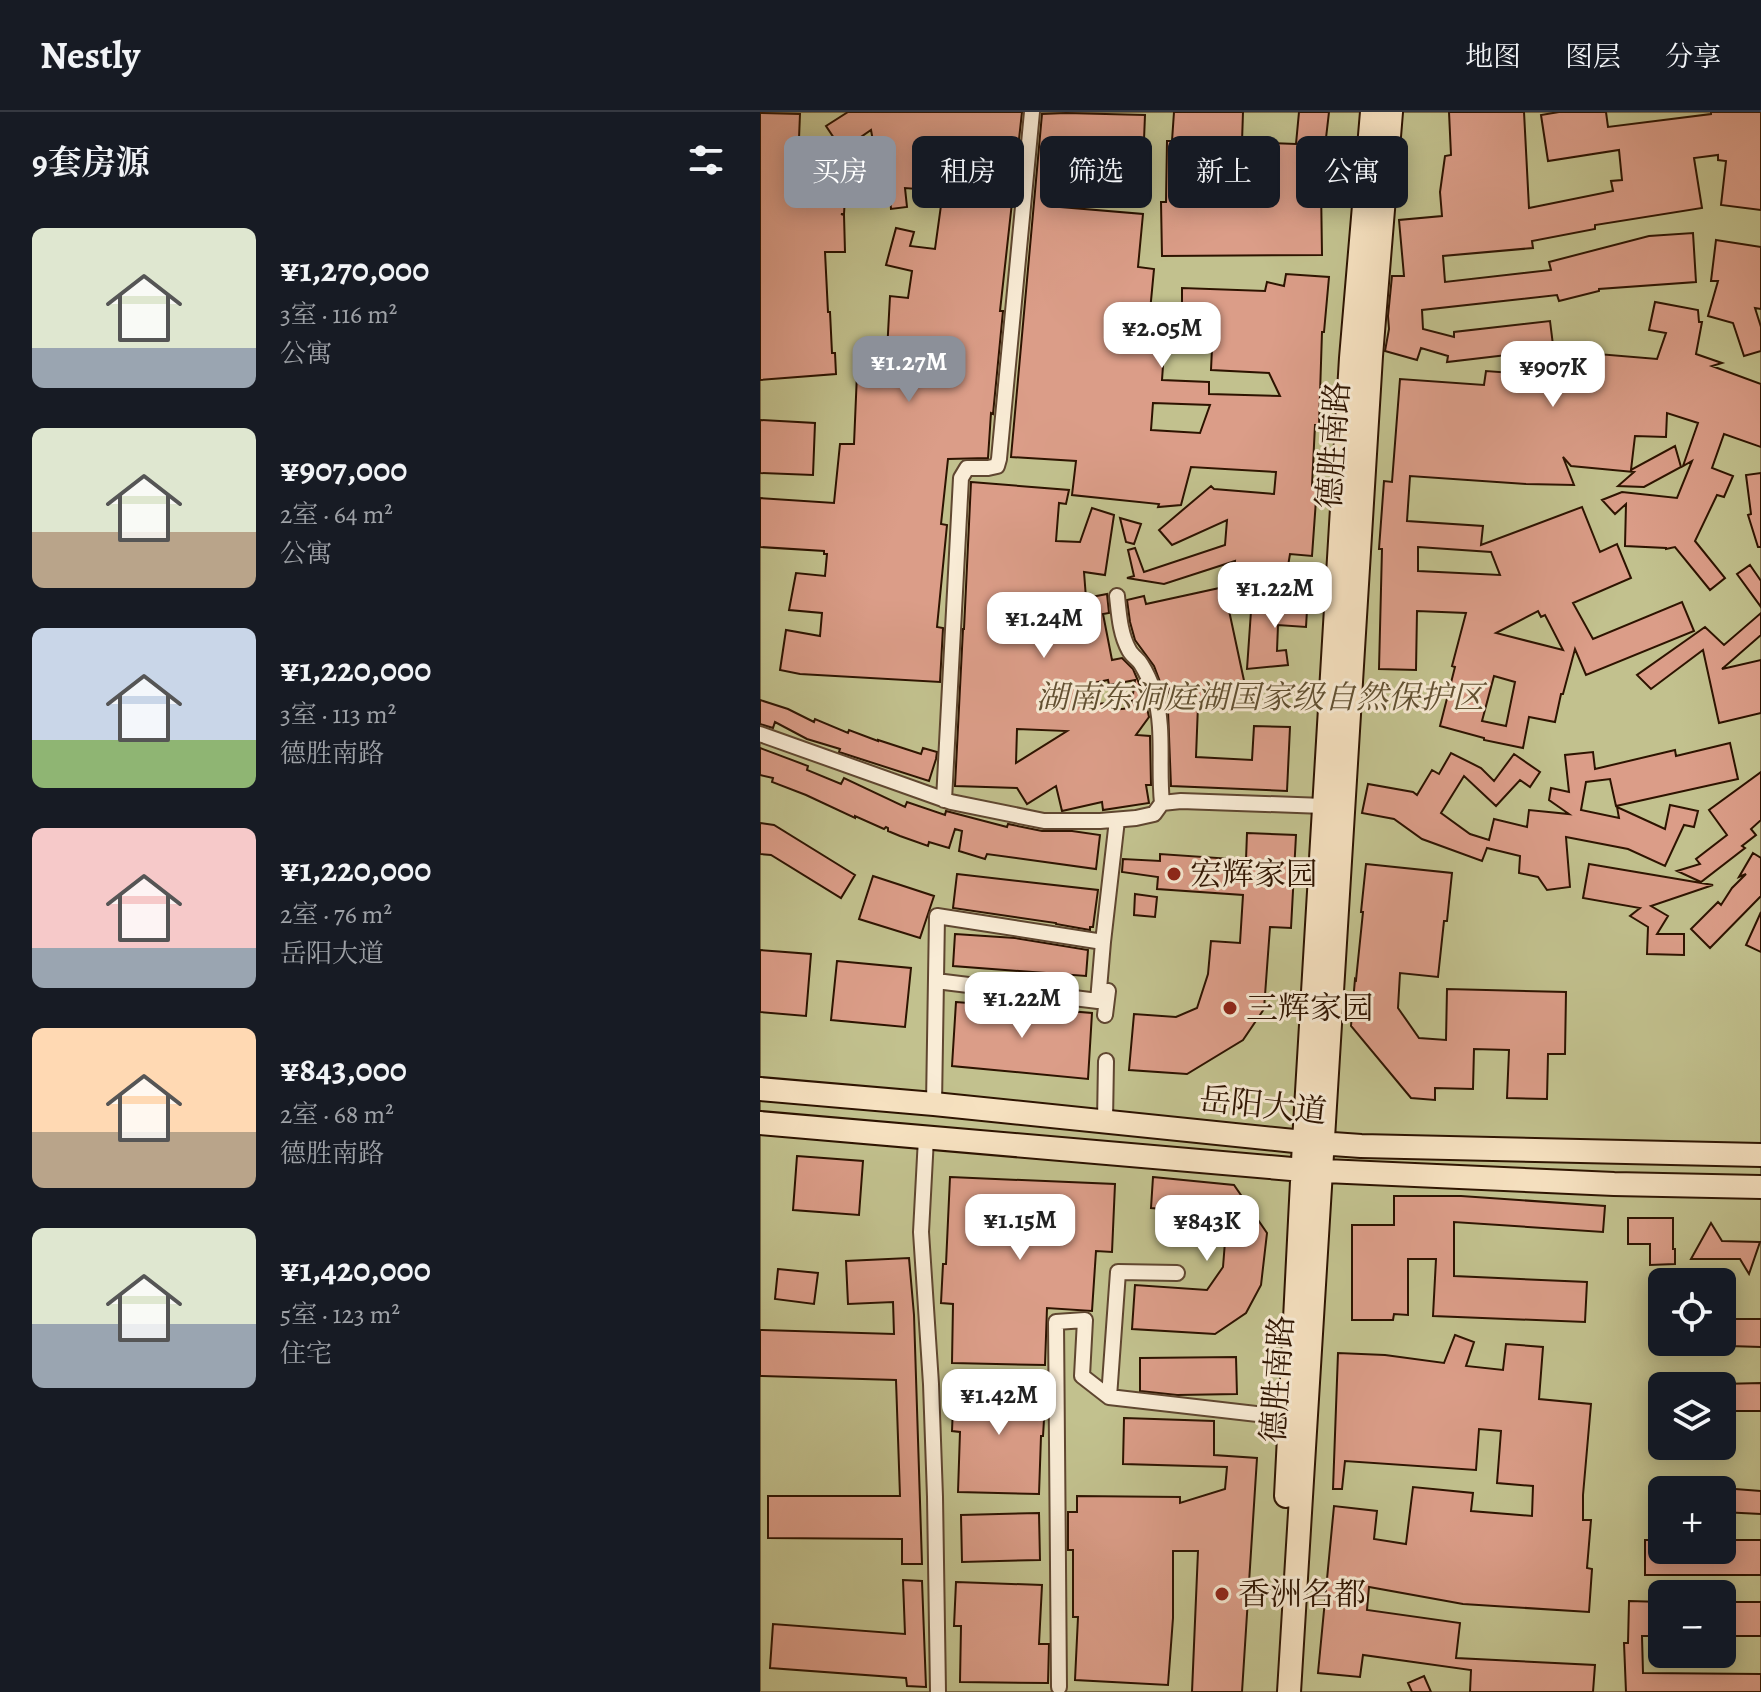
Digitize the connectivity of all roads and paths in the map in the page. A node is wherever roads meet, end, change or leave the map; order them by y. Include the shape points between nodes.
1 (1032, 112) edge
2 (1372, 112) edge
3 (1391, 112) edge
4 (1117, 596) dead end
5 (760, 734) edge
6 (944, 800) junction
7 (1162, 803) junction
8 (1324, 806) junction
9 (1117, 820) junction
10 (1103, 942) junction
11 (936, 981) junction
12 (1105, 1015) dead end
13 (1106, 1061) dead end
14 (760, 1089) edge
15 (934, 1104) junction
16 (1105, 1121) junction
17 (760, 1123) edge
18 (926, 1138) junction
19 (1314, 1143) junction
20 (1761, 1155) edge
21 (1312, 1171) junction
22 (1761, 1187) edge
23 (1177, 1273) dead end
24 (1109, 1397) junction
25 (1291, 1418) junction
26 (1059, 1687) dead end
27 (938, 1692) edge
28 (1275, 1692) edge
29 (1289, 1692) edge

1 - 6 street via 999,459 997,466 967,468 961,478
2 - 8 main road, 德胜南路
3 - 19 main road, 德胜南路
4 - 7 street via 1129,651 1154,691
5 - 6 street
6 - 9 street via 1044,821
7 - 8 street
7 - 9 street via 1154,814
8 - 19 main road, 德胜南路
9 - 10 street
9 - 12 street
10 - 11 street via 1098,1001
10 - 11 street via 937,916
11 - 15 street
13 - 16 street
14 - 15 main road, 岳阳大道
15 - 16 main road, 岳阳大道
16 - 19 main road, 岳阳大道
17 - 18 main road, 岳阳大道
18 - 21 main road, 岳阳大道
18 - 27 street via 921,1232 931,1384
19 - 20 main road, 岳阳大道
19 - 21 main road, 德胜南路
21 - 22 main road, 岳阳大道
21 - 25 main road, 德胜南路
21 - 29 main road, 德胜南路
23 - 24 street via 1118,1272
24 - 25 street
24 - 26 street via 1082,1376 1085,1320 1056,1322
25 - 28 main road, 德胜南路

